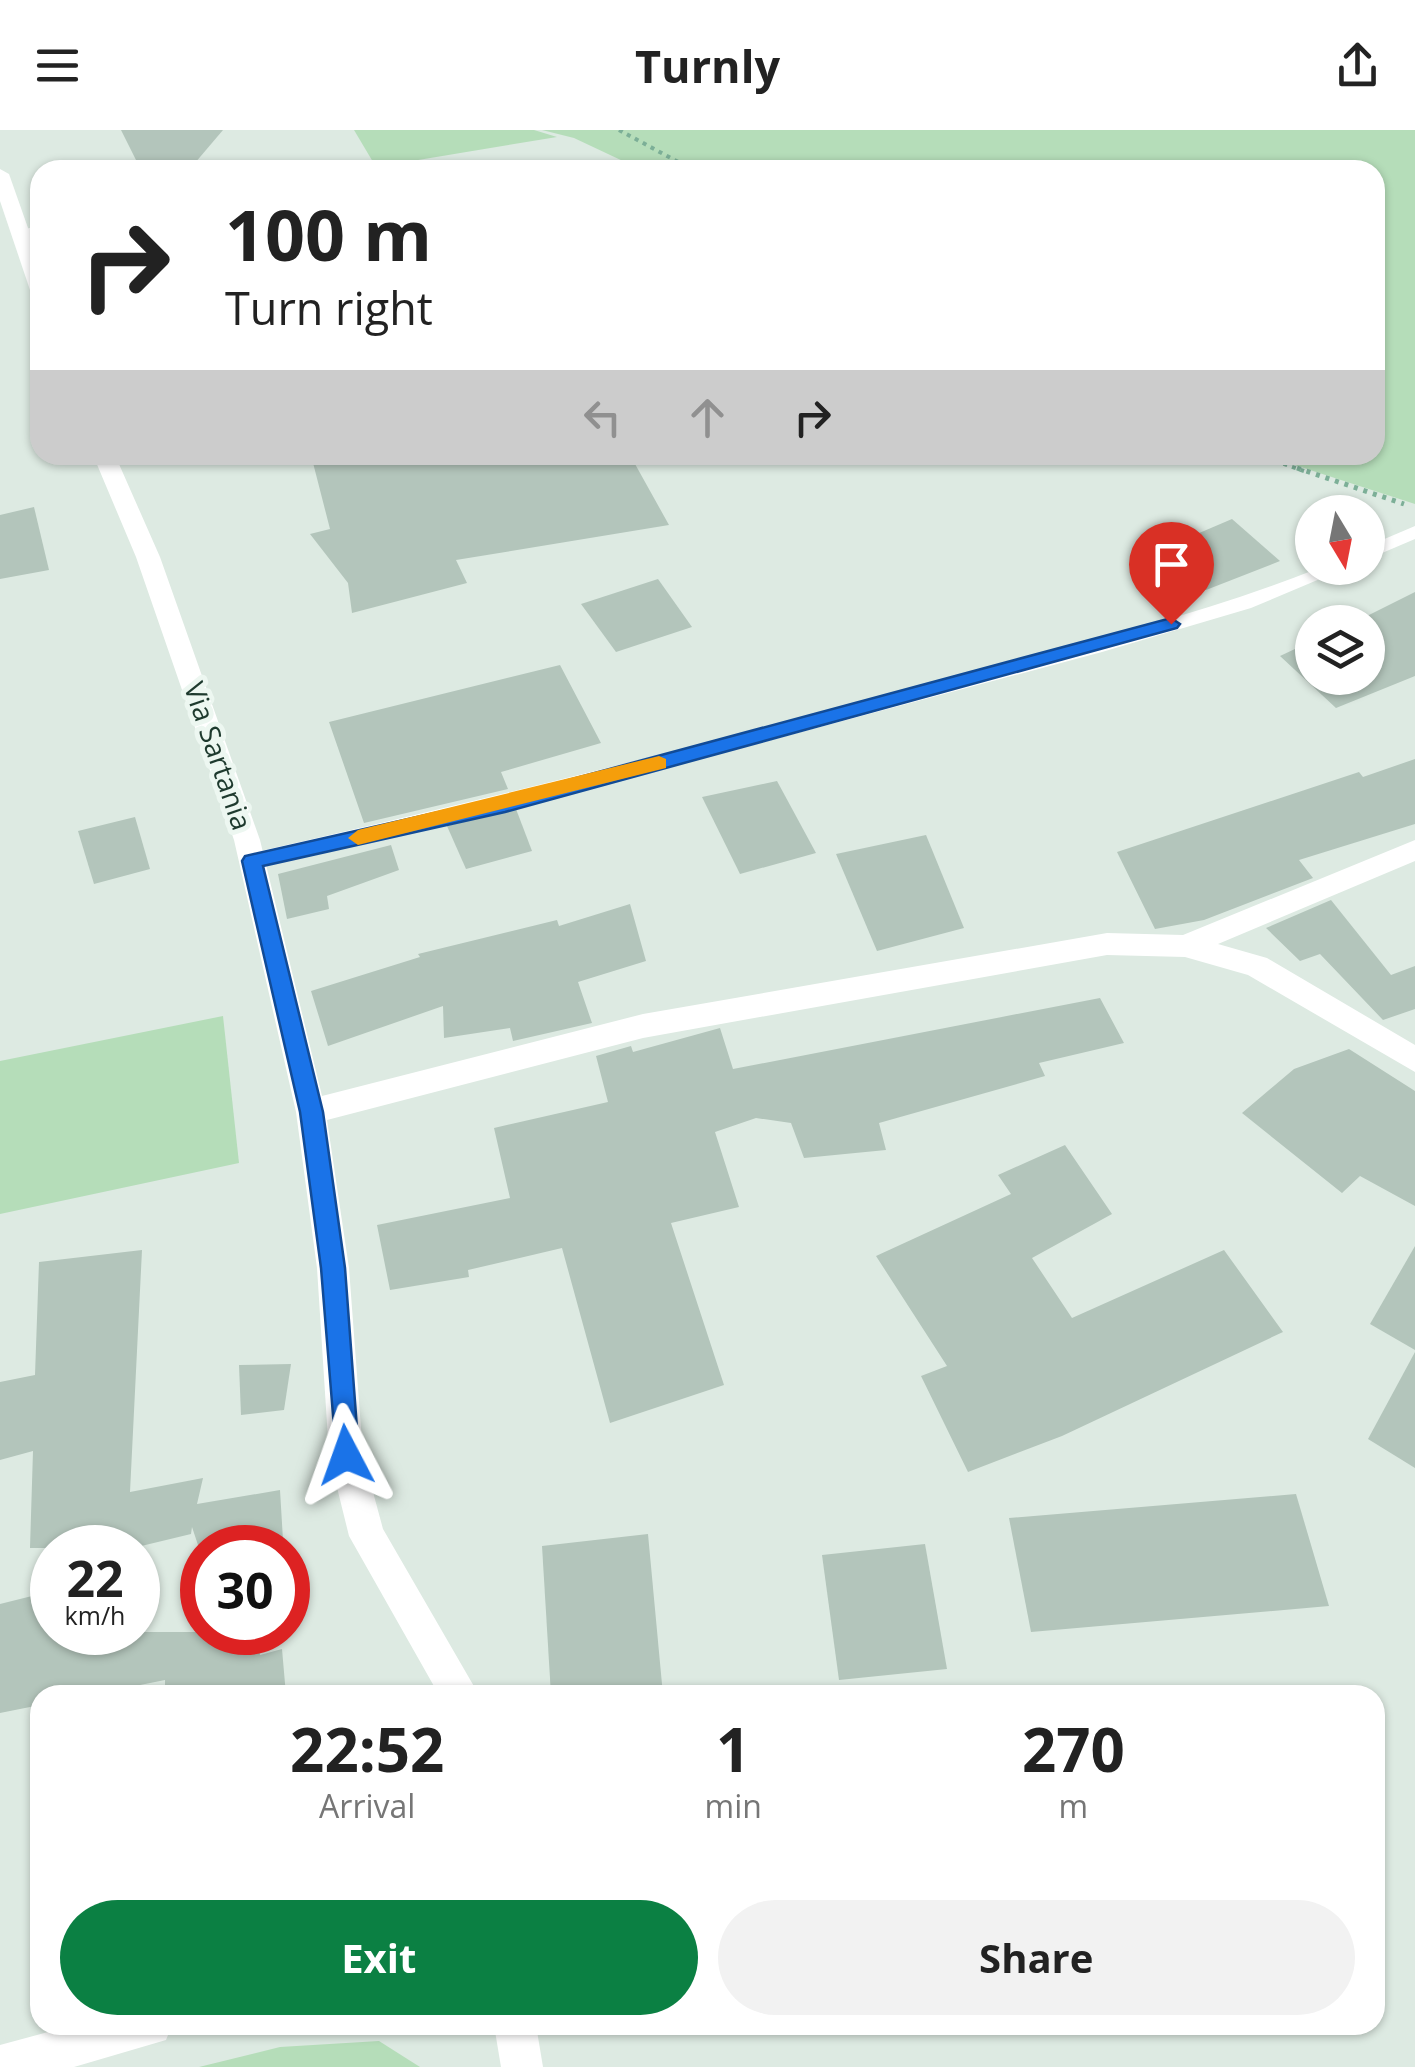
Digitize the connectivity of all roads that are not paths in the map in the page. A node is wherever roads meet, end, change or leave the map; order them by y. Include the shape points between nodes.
1 (0, 174) edge
2 (30, 231) edge
3 (108, 465) edge
4 (1415, 532) edge
5 (1385, 546) edge
6 (1296, 585) edge
7 (1415, 850) edge
8 (252, 861) junction
9 (1185, 946) junction
10 (1415, 1060) edge
11 (311, 1112) junction
12 (454, 1685) edge
13 (114, 2035) edge
14 (517, 2035) edge
15 (0, 2066) edge
16 (522, 2067) edge

1 - 2 street
3 - 8 street, Via Sartania via 148,558
4 - 5 lane
6 - 8 lane via 505,805
7 - 9 street
8 - 11 street, Via Sartania
9 - 10 street via 1257,966
9 - 11 street via 1107,944 732,1009
11 - 12 street, Via Sartania via 333,1268 346,1455 367,1536
13 - 15 street
14 - 16 street

